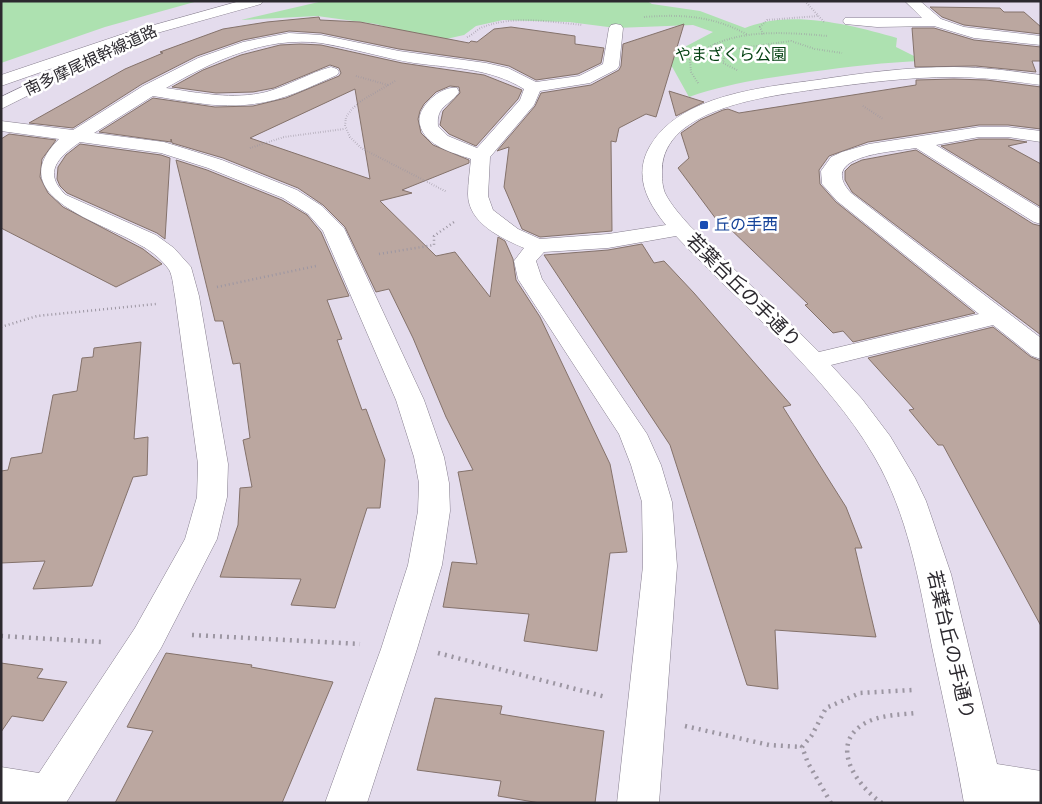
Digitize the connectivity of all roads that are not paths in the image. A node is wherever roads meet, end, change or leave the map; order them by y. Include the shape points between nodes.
1 (256, 1) edge
2 (912, 1) edge
3 (850, 21) dead end
4 (181, 22) junction
5 (936, 22) junction
6 (616, 28) dead end
7 (1041, 41) edge
8 (331, 72) dead end
9 (1041, 80) edge
10 (1, 81) edge
11 (533, 87) junction
12 (150, 90) junction
13 (451, 92) dead end
14 (1, 104) edge
15 (1, 126) edge
16 (76, 136) junction
17 (1041, 137) edge
18 (919, 142) junction
19 (481, 156) junction
20 (1041, 218) edge
21 (681, 228) junction
22 (537, 246) junction
23 (997, 317) junction
24 (1041, 350) edge
25 (812, 361) junction
26 (1, 786) edge
27 (1041, 790) edge
28 (983, 791) edge
29 (46, 798) edge
30 (346, 803) edge
31 (638, 803) edge

1 - 4 street, 南多摩尾根幹線道路
2 - 5 street
3 - 5 street via 877,24
4 - 10 street, 南多摩尾根幹線道路 via 86,50
4 - 14 street, 南多摩尾根幹線道路 via 103,53
5 - 7 street via 972,32
6 - 11 street via 611,66 603,73 576,82
8 - 12 street via 270,96 244,100
9 - 21 street, 若葉台丘の手通り via 974,73 918,72 772,91 716,105 666,134 656,150 651,182 656,196
11 - 12 street via 511,74 492,69 392,55 336,40 294,37 259,42 229,52
11 - 19 street via 528,101
12 - 16 street
13 - 19 street via 432,108 428,128 433,135
15 - 16 street
16 - 29 street via 51,156 45,167 44,180 59,199 148,240 180,267 214,464 212,497 202,539 148,638
16 - 30 street via 164,148 290,194 315,210 333,228 410,400 429,456 434,483 434,512 425,565
17 - 18 street via 979,132
18 - 20 street
18 - 23 street via 849,156 831,170 832,184 844,197
19 - 22 street via 478,196 483,213 510,234
21 - 22 street via 608,241
21 - 25 street, 若葉台丘の手通り
22 - 31 street via 525,262 530,279 633,434 657,502 660,566
23 - 24 street
23 - 25 street
25 - 28 street, 若葉台丘の手通り via 851,404 888,454 911,499 930,556
26 - 29 street
27 - 28 street

